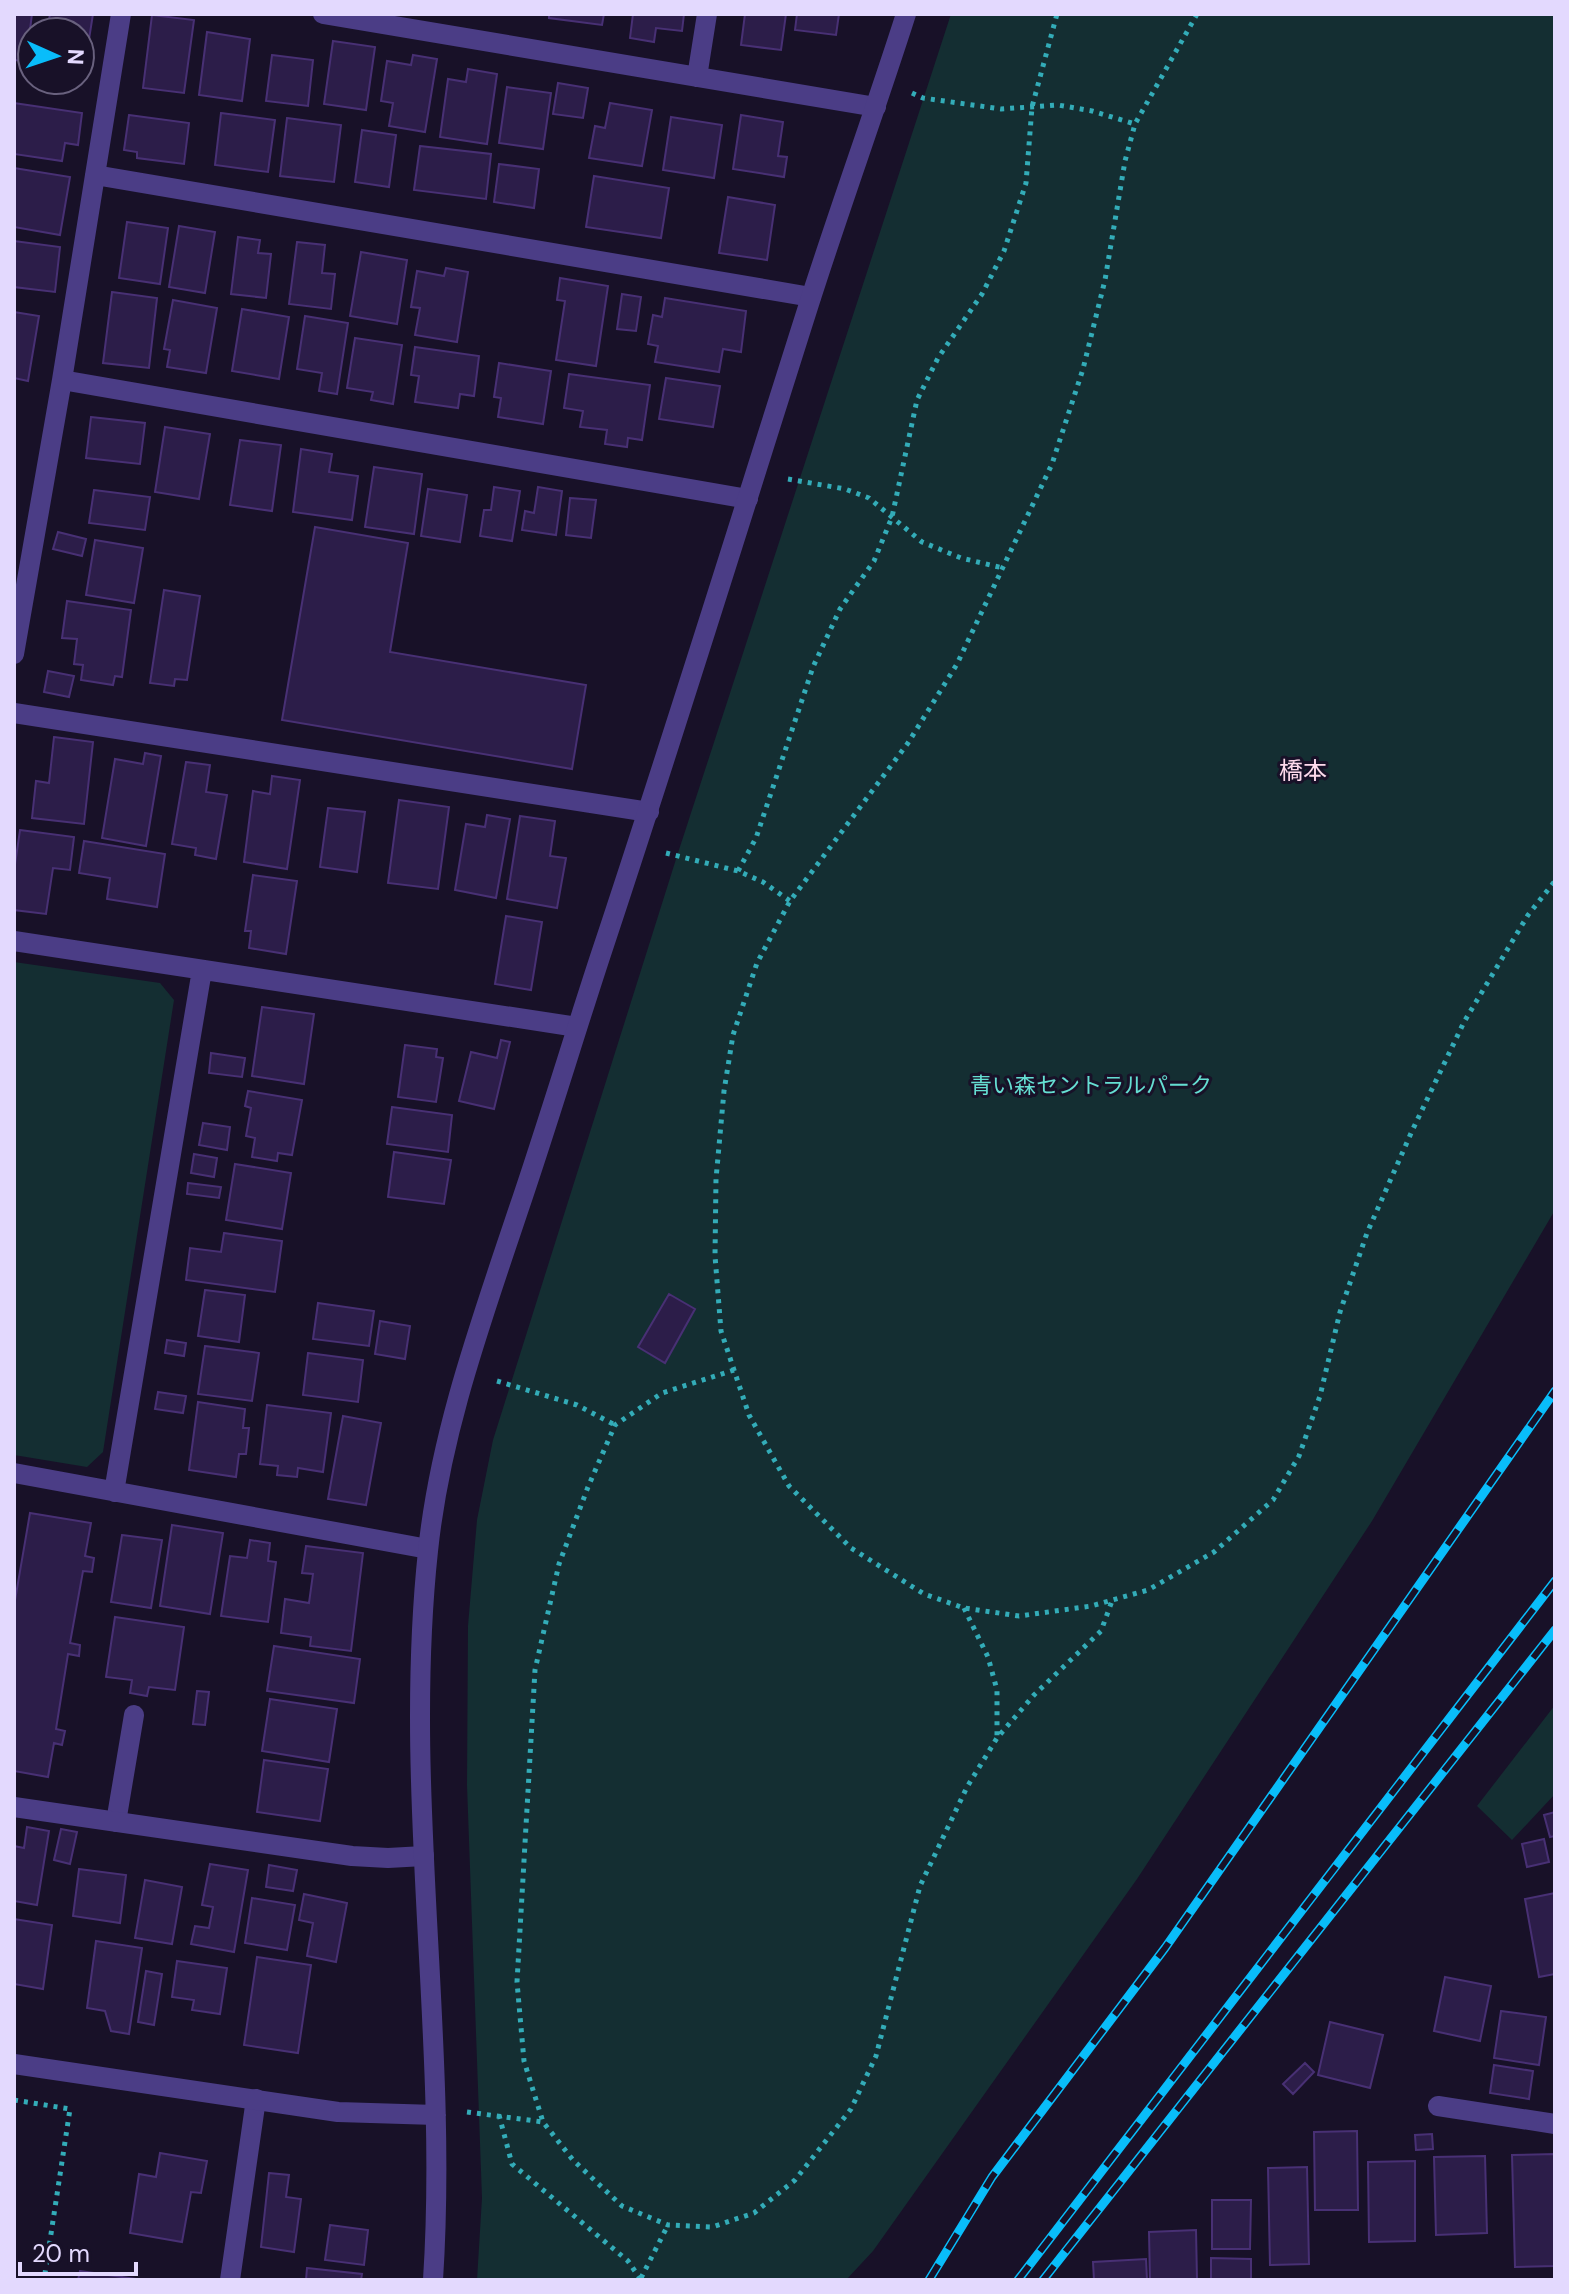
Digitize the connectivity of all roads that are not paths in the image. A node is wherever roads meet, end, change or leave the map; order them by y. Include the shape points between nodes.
1 (121, 14) edge
2 (323, 14) edge
3 (707, 14) edge
4 (906, 14) edge
5 (697, 77) junction
6 (876, 107) junction
7 (95, 175) junction
8 (811, 297) junction
9 (62, 380) junction
10 (748, 499) junction
11 (14, 654) edge
12 (14, 713) edge
13 (649, 812) junction
14 (14, 941) edge
15 (202, 970) junction
16 (577, 1027) junction
17 (15, 1479) edge
18 (114, 1492) junction
19 (428, 1549) junction
20 (134, 1715) dead end
21 (14, 1807) edge
22 (116, 1822) junction
23 (424, 1856) junction
24 (14, 2064) edge
25 (256, 2099) junction
26 (1438, 2106) dead end
27 (436, 2115) junction
28 (1555, 2124) edge
29 (230, 2280) edge
30 (433, 2280) edge

1 - 7 street
2 - 5 street
3 - 5 street
4 - 6 street
5 - 6 street
6 - 8 street
7 - 8 street
7 - 9 street
8 - 10 street
9 - 10 street
9 - 11 street
10 - 13 street
12 - 13 street
13 - 16 street
14 - 15 street
15 - 16 street
15 - 18 street
16 - 19 street via 449,1429
17 - 18 street
18 - 19 street
19 - 23 street via 420,1690
20 - 22 street
21 - 22 street
22 - 23 street via 352,1856
23 - 27 street
24 - 25 street
25 - 27 street via 338,2112
25 - 29 street
26 - 28 street
27 - 30 street

